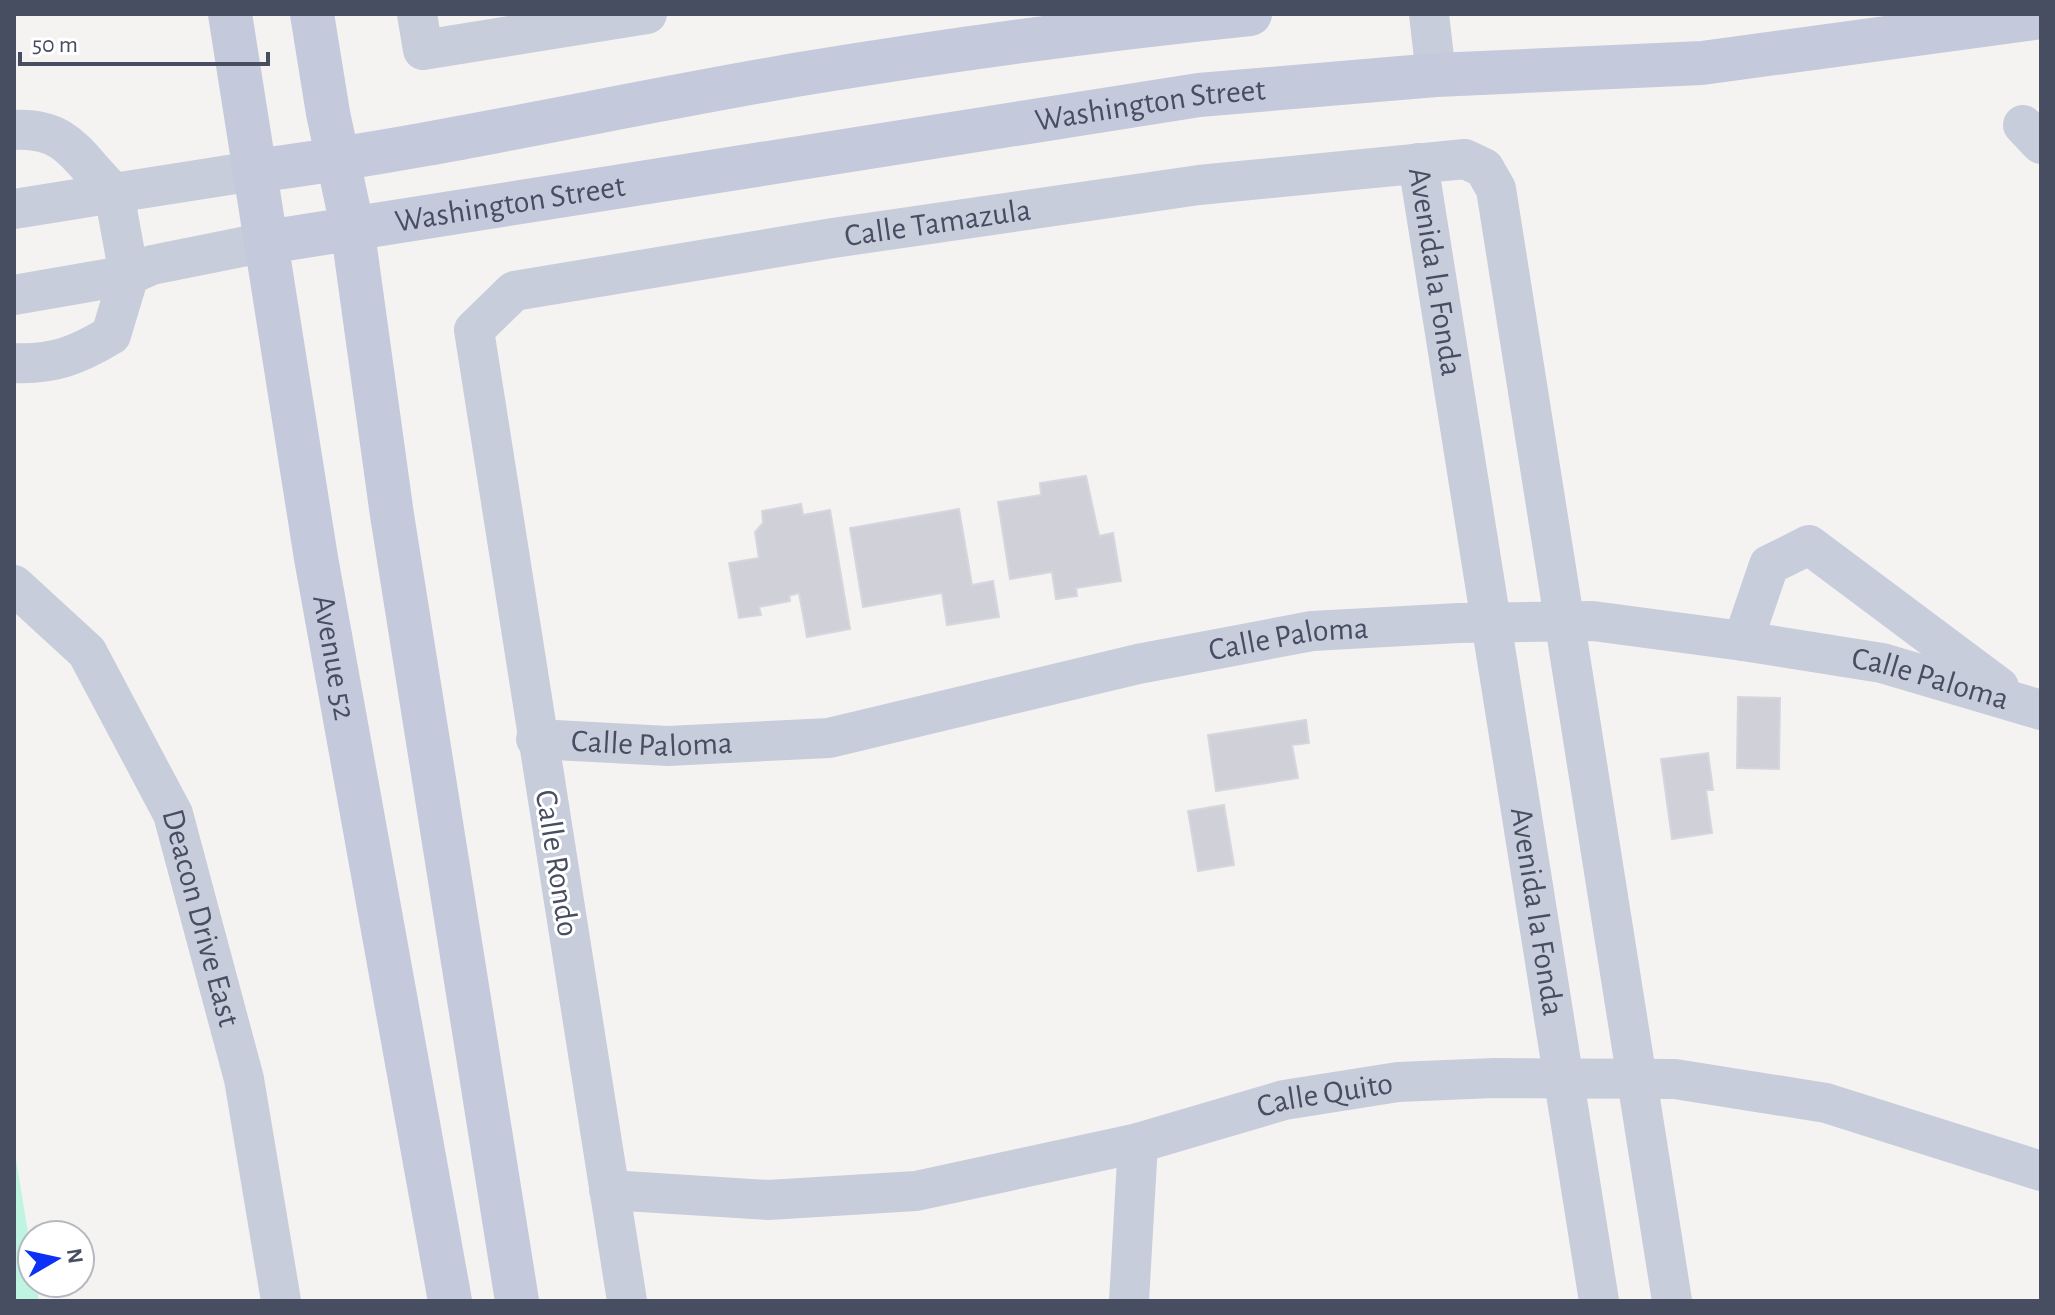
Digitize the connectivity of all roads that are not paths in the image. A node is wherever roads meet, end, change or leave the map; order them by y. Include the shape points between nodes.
1 (230, 14) edge
2 (312, 14) edge
3 (417, 14) edge
4 (647, 14) edge
5 (1250, 14) edge
6 (1429, 14) edge
7 (2041, 17) edge
8 (1436, 75) junction
9 (14, 130) edge
10 (338, 160) junction
11 (1418, 163) junction
12 (254, 171) junction
13 (114, 193) junction
14 (14, 209) edge
15 (352, 226) junction
16 (267, 242) junction
17 (129, 275) junction
18 (14, 295) edge
19 (474, 330) joint
20 (14, 363) edge
21 (14, 585) edge
22 (1493, 622) junction
23 (1563, 622) junction
24 (1743, 641) junction
25 (2033, 708) edge
26 (536, 739) junction
27 (1637, 1079) junction
28 (1563, 1080) junction
29 (1138, 1143) junction
30 (2041, 1171) edge
31 (609, 1190) junction
32 (281, 1301) edge
33 (450, 1301) edge
34 (517, 1301) edge
35 (627, 1301) edge
36 (1129, 1301) edge
37 (1599, 1301) edge
38 (1672, 1301) edge

1 - 12 main road, Avenue 52
2 - 10 main road
3 - 4 street via 423,50
5 - 10 main road via 1117,27 807,73
6 - 8 street
7 - 8 main road, Washington Street via 1702,63
8 - 15 main road, Washington Street via 1199,95
9 - 13 street via 39,129 67,142
10 - 12 main road
10 - 15 main road
11 - 19 street, Calle Tamazula via 1199,185 514,291
11 - 22 street, Avenida la Fonda
11 - 23 street, Avenida la Fonda via 1465,159 1484,168 1496,189
12 - 13 street
12 - 16 main road, Avenue 52
13 - 14 street
13 - 17 street
15 - 16 main road, Washington Street
15 - 34 main road via 392,515
16 - 17 street via 152,265
16 - 33 main road, Avenue 52 via 319,574
17 - 18 street
17 - 20 street via 111,335 77,355 43,365
19 - 26 street, Calle Rondo
21 - 32 street, Deacon Drive East via 87,652 173,814 244,1079
22 - 23 street, Calle Paloma
22 - 26 street, Calle Paloma via 1312,631 1138,664 829,738 668,746
22 - 28 street, Avenida la Fonda
23 - 24 street, Calle Paloma via 1593,621
23 - 27 street, Avenida la Fonda
24 - 25 street, Calle Paloma via 1882,663
24 - 25 street via 1769,565 1809,545
26 - 31 street, Calle Rondo
27 - 28 street, Calle Quito
27 - 30 street, Calle Quito via 1675,1079 1826,1103
27 - 38 street, Avenida la Fonda
28 - 29 street, Calle Quito via 1398,1082 1284,1100
28 - 37 street, Avenida la Fonda
29 - 31 street, Calle Quito via 916,1191 768,1200
29 - 36 street
31 - 35 street, Calle Rondo

